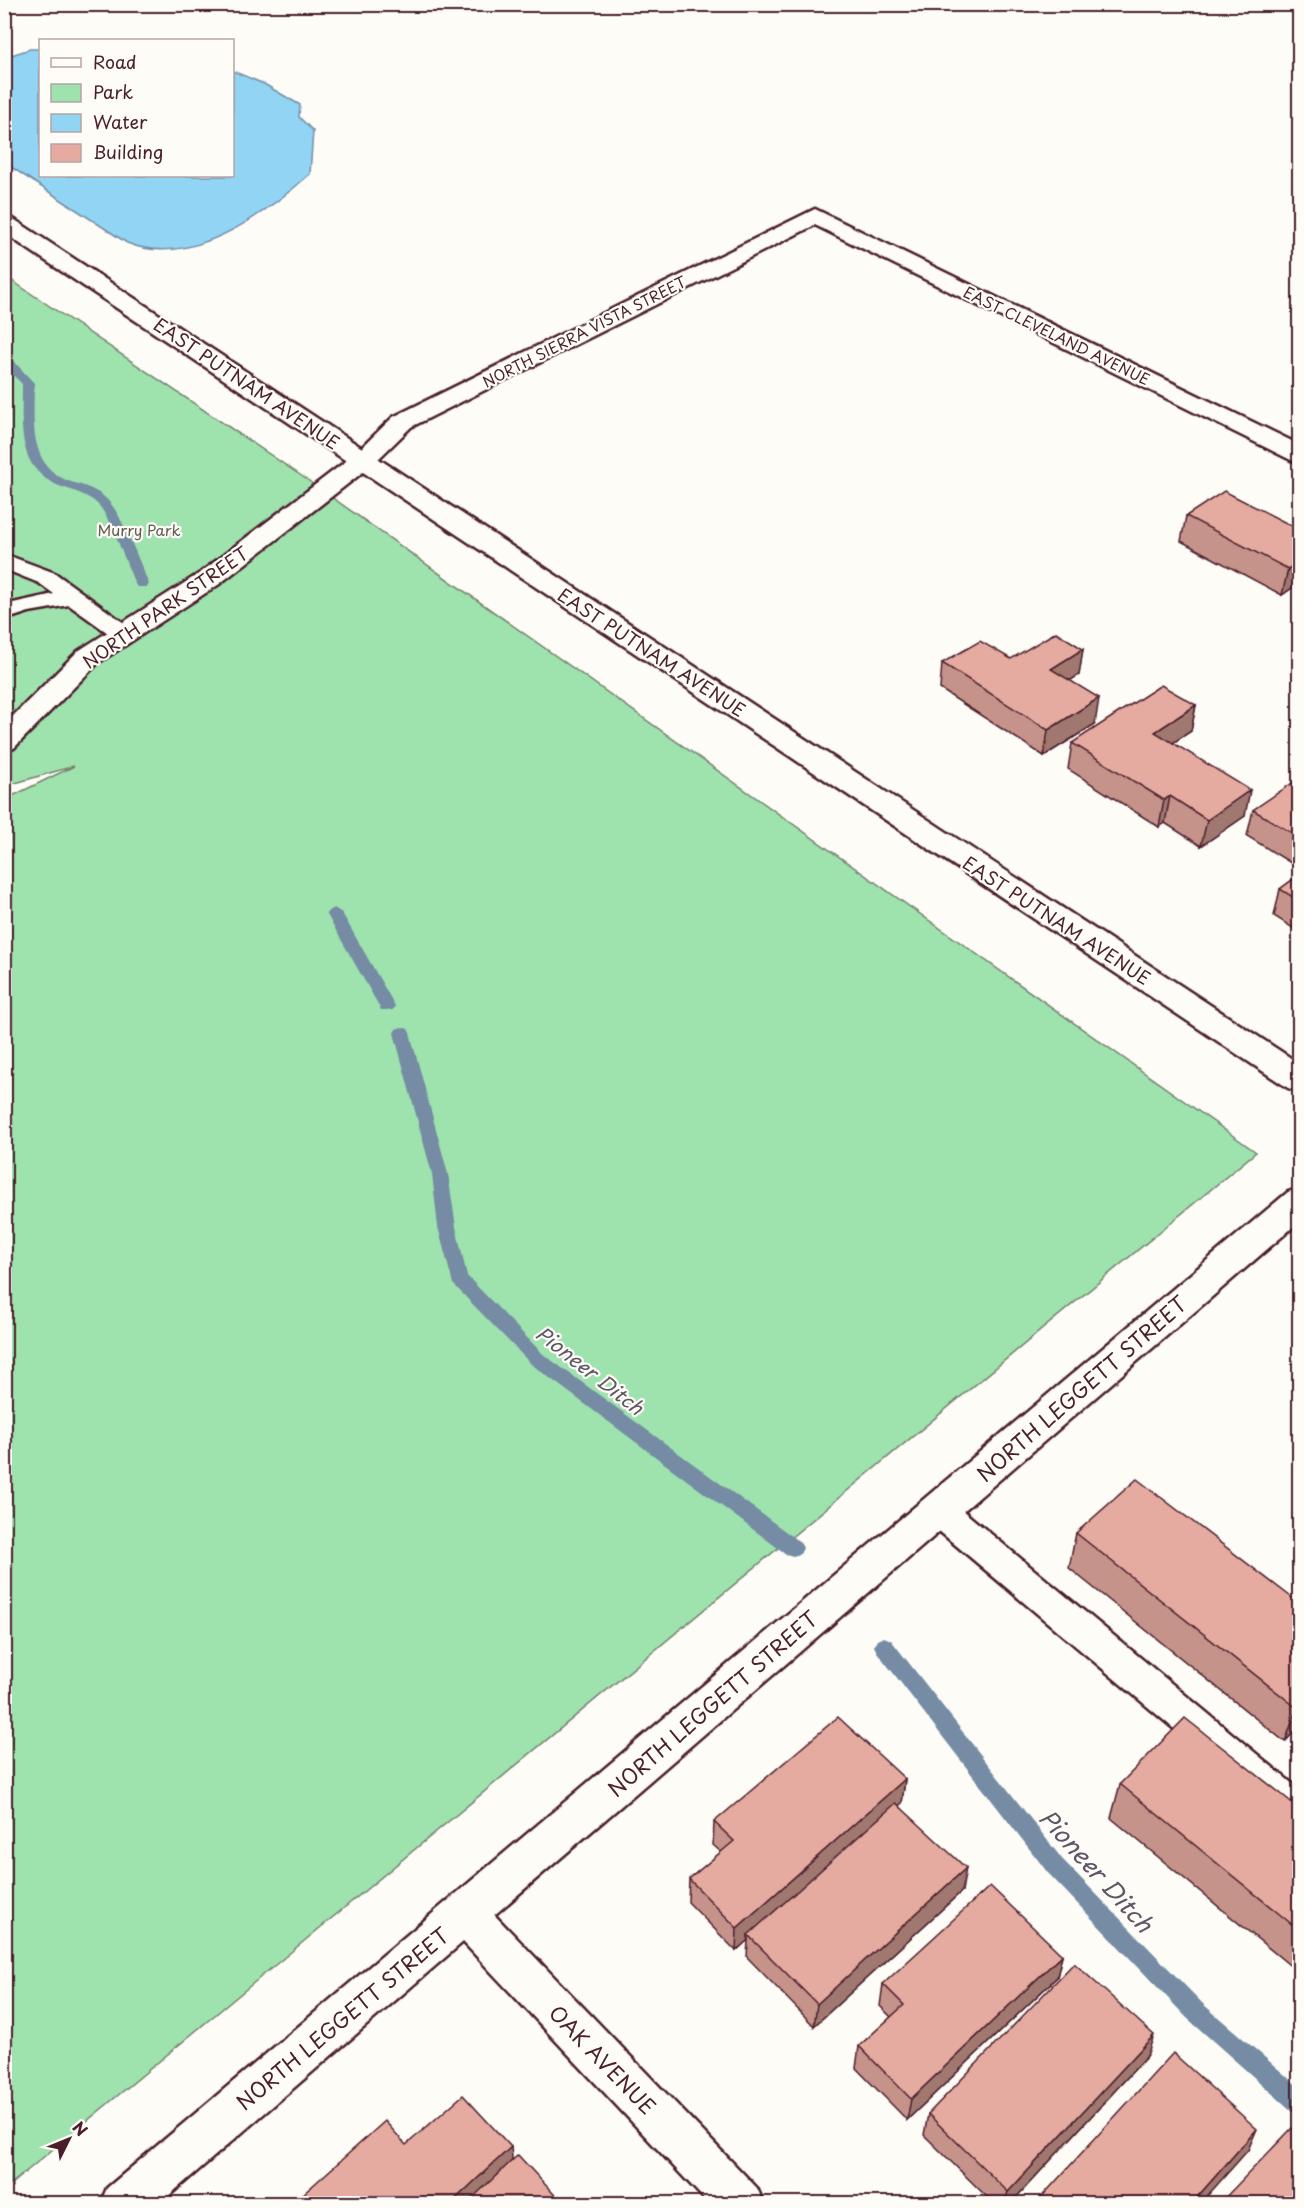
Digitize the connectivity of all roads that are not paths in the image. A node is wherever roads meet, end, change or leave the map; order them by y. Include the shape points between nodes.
1 (815, 216) joint
2 (4, 223) edge
3 (1299, 455) edge
4 (363, 460) junction
5 (4, 561) edge
6 (74, 597) junction
7 (4, 613) edge
8 (123, 633) junction
9 (4, 742) edge
10 (1299, 1080) edge
11 (1299, 1201) edge
12 (938, 1510) junction
13 (1299, 1812) edge
14 (465, 1914) junction
15 (123, 2204) edge
16 (741, 2204) edge

1 - 3 street, EAST CLEVELAND AVENUE
1 - 4 street, NORTH SIERRA VISTA STREET via 402,422
2 - 4 street, EAST PUTNAM AVENUE
4 - 8 street, NORTH PARK STREET via 209,579
4 - 10 street, EAST PUTNAM AVENUE
5 - 6 lane via 47,578
6 - 7 lane
6 - 8 lane
8 - 9 street, NORTH PARK STREET via 88,657
11 - 12 street, NORTH LEGGETT STREET
12 - 13 lane
12 - 14 street, NORTH LEGGETT STREET
14 - 15 street, NORTH LEGGETT STREET
14 - 16 street, OAK AVENUE

